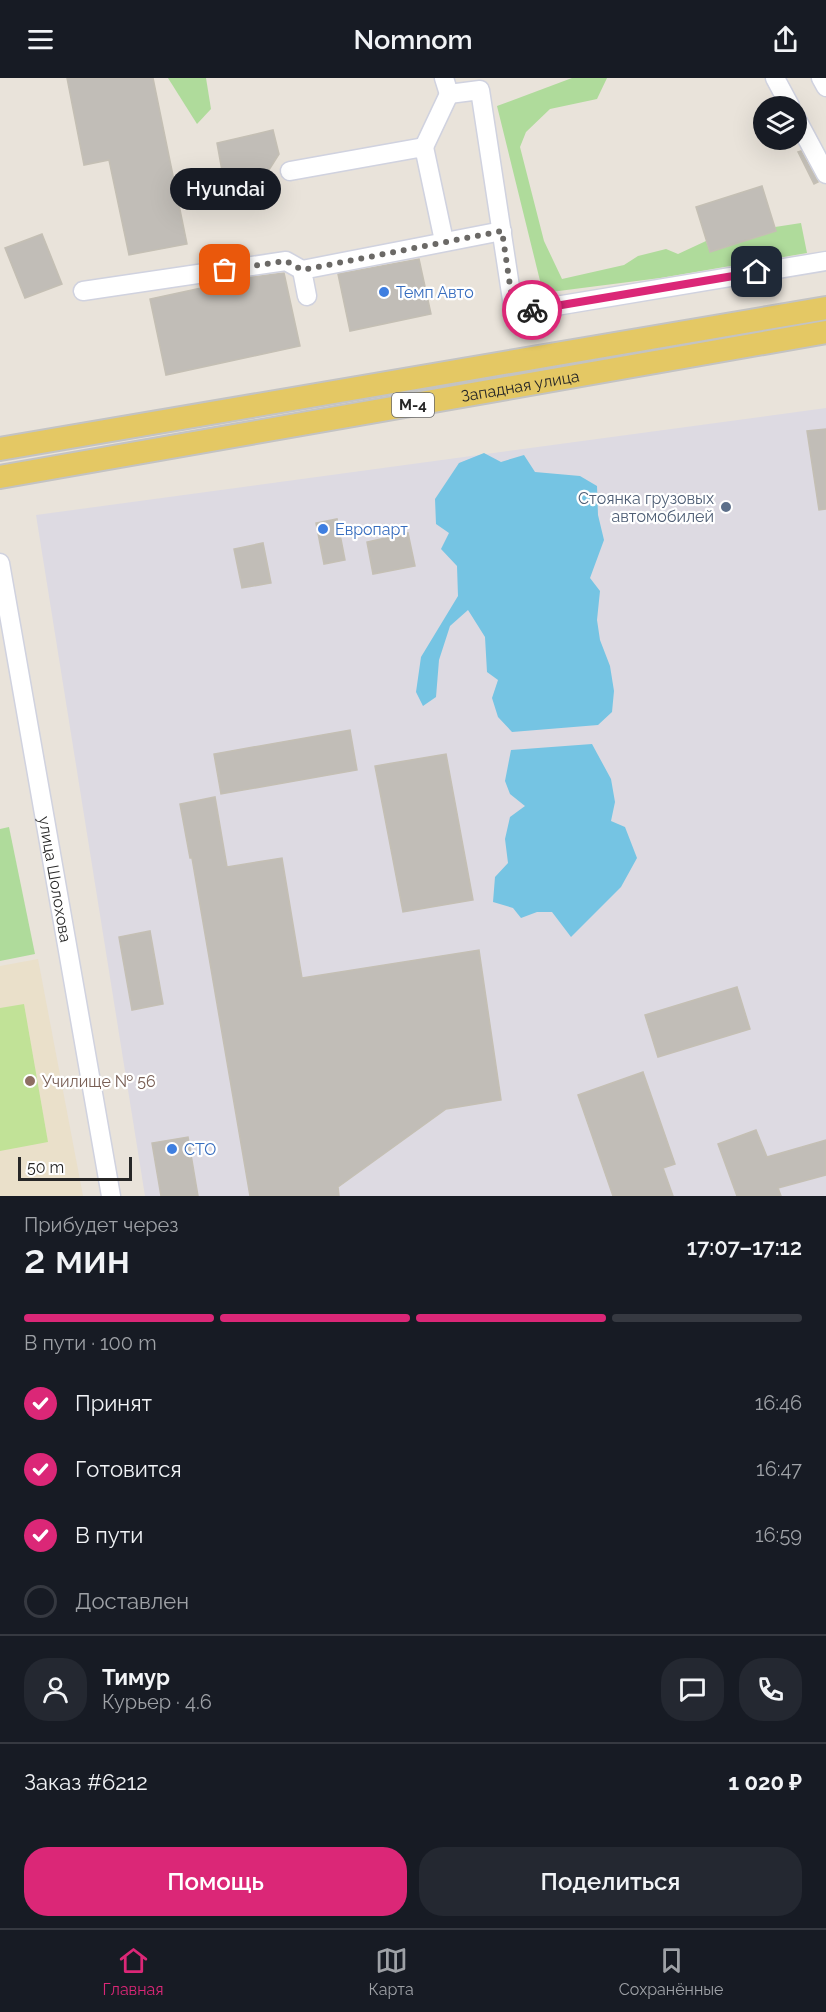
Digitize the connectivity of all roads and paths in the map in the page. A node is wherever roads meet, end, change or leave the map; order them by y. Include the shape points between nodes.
1 (775, 78) edge
2 (821, 78) edge
3 (483, 84) edge
4 (446, 86) edge
5 (826, 87) edge
6 (785, 96) edge
7 (807, 139) edge
8 (424, 147) junction
9 (290, 171) dead end
10 (826, 174) edge
11 (502, 231) junction
12 (444, 242) junction
13 (826, 261) edge
14 (302, 270) junction
15 (84, 291) dead end
16 (307, 296) dead end
17 (826, 308) edge
18 (826, 332) edge
19 (0, 449) edge
20 (0, 477) edge
21 (0, 563) edge
22 (5, 621) edge
23 (111, 1196) edge

1 - 6 street
2 - 5 street
3 - 4 street
3 - 11 street
4 - 8 street
7 - 10 street
8 - 9 street
8 - 12 street
11 - 12 street
11 - 13 street via 514,313
12 - 14 street
14 - 15 street via 286,261
14 - 16 street
17 - 19 main road, Западная улица / М-4
18 - 20 main road, Западная улица / М-4
21 - 22 street, улица Шолохова
22 - 23 street, улица Шолохова

